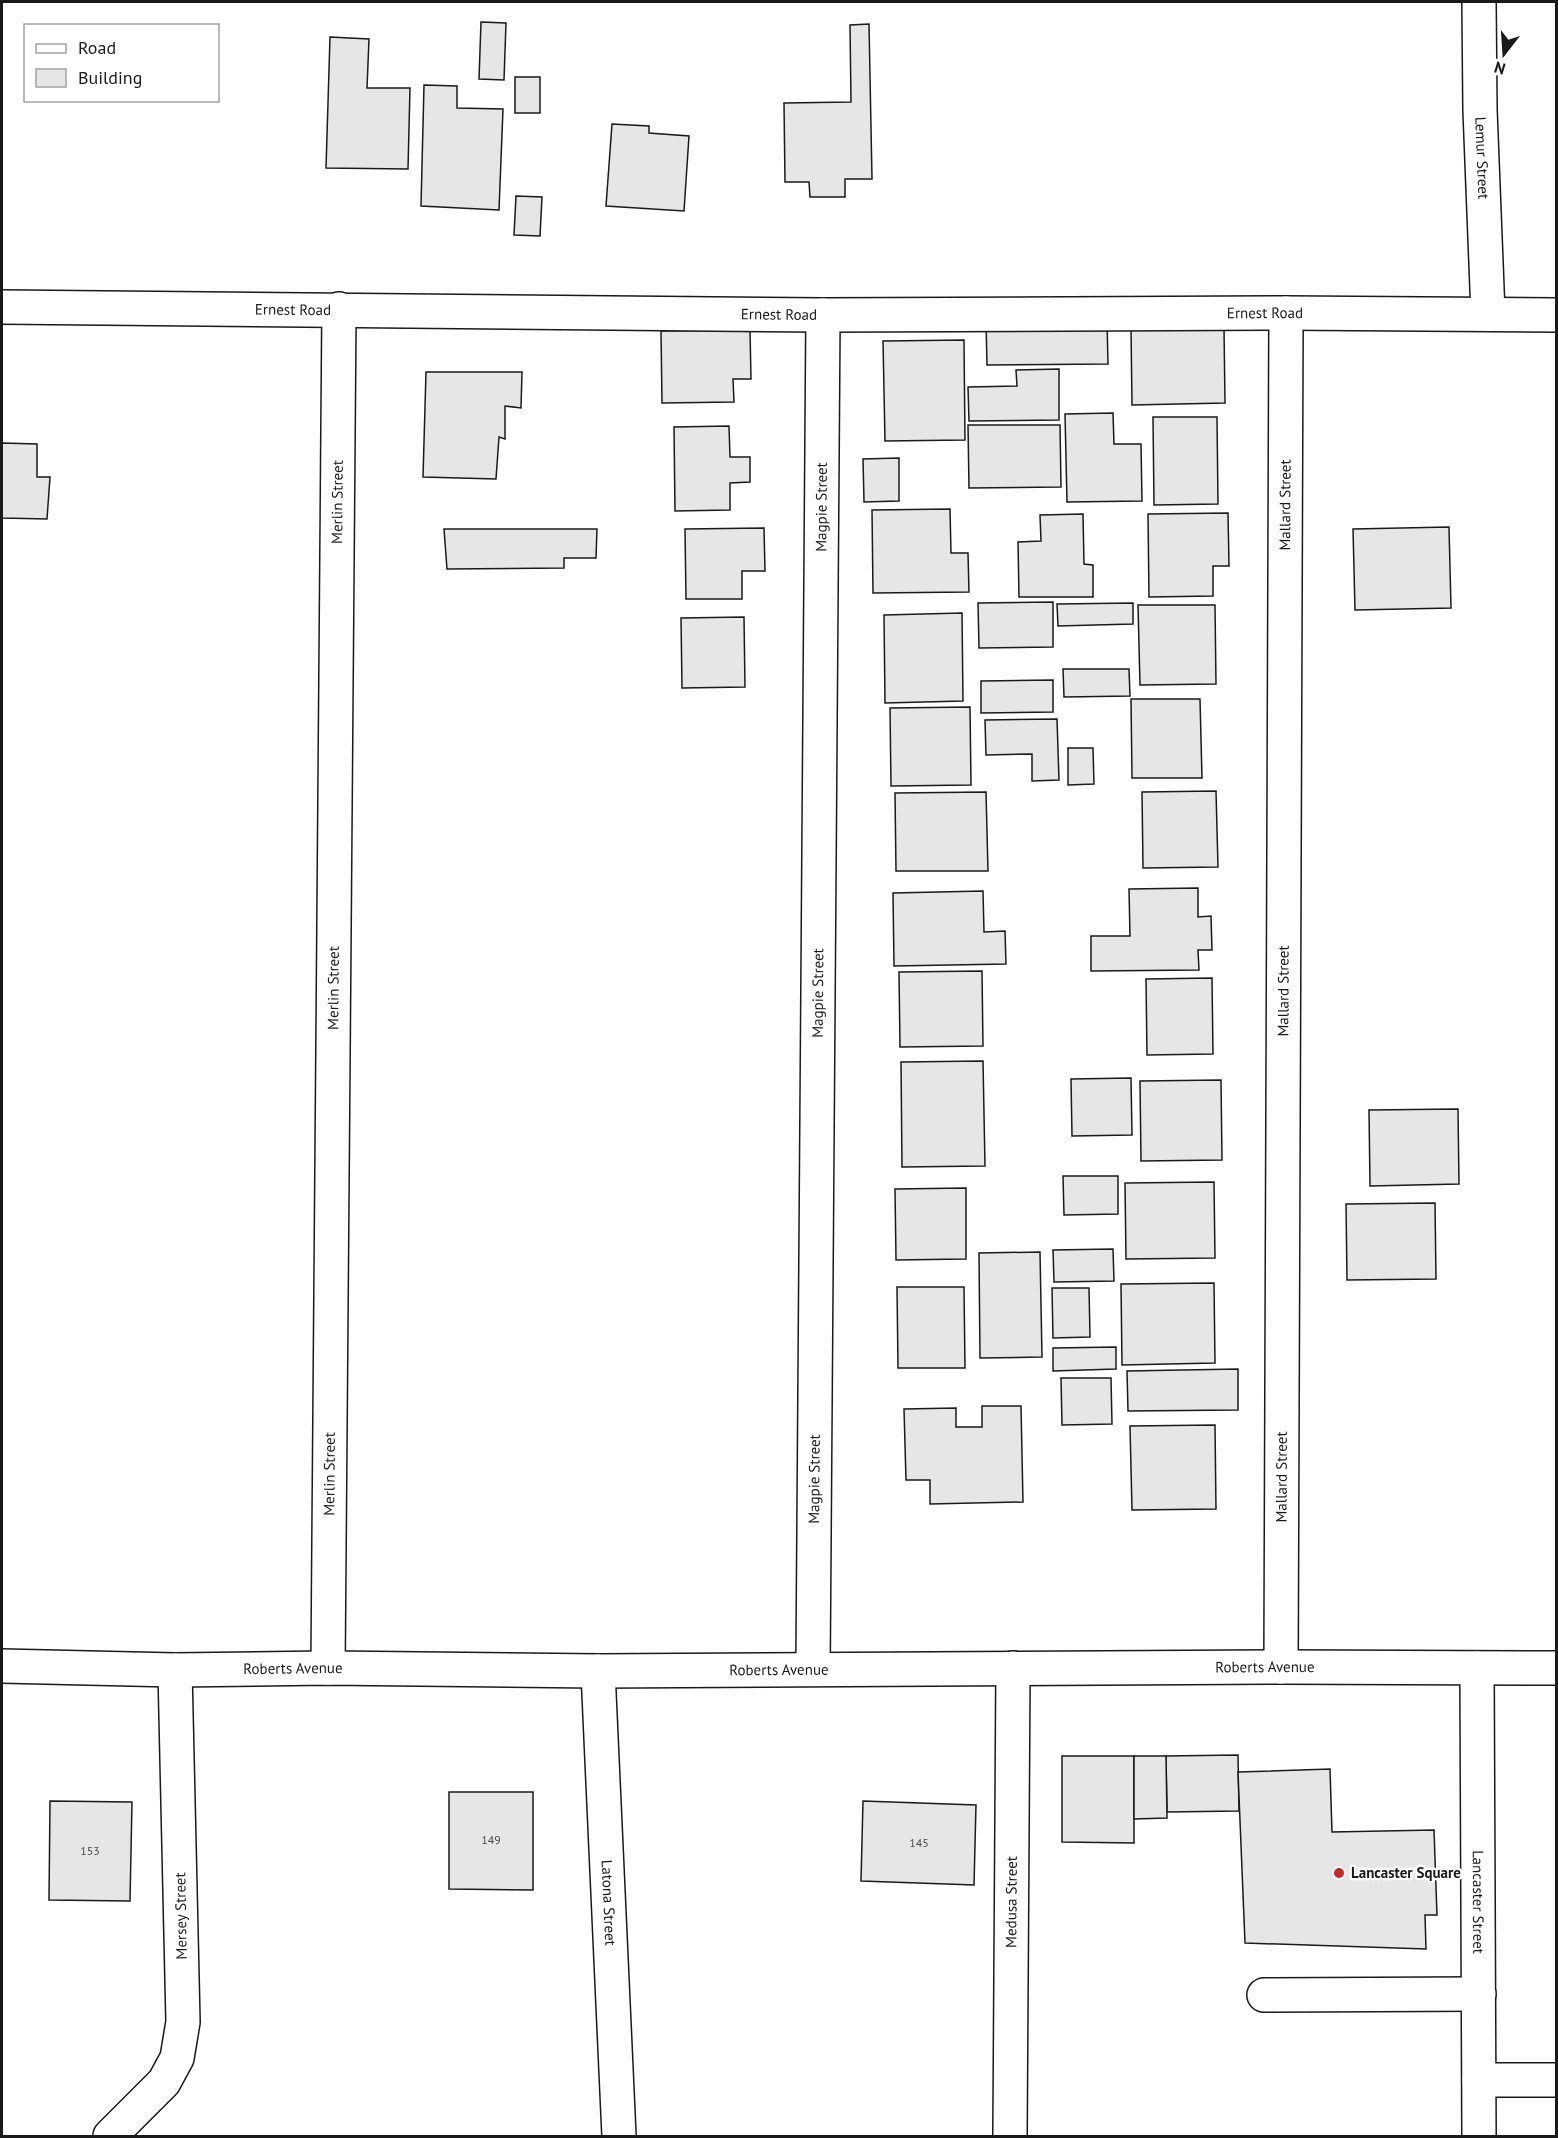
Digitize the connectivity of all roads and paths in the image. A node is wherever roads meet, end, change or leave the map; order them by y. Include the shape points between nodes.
1 (1479, 2) edge
2 (2, 307) edge
3 (339, 309) junction
4 (1286, 313) junction
5 (1488, 314) junction
6 (823, 315) junction
7 (1557, 315) edge
8 (2, 1666) edge
9 (1281, 1667) junction
10 (328, 1668) junction
11 (1013, 1668) junction
12 (1477, 1668) junction
13 (1557, 1668) edge
14 (813, 1669) junction
15 (175, 1670) junction
16 (598, 1671) junction
17 (1479, 1994) junction
18 (1264, 1995) dead end
19 (1479, 2080) junction
20 (1557, 2080) edge
21 (110, 2136) edge
22 (619, 2136) edge
23 (1010, 2136) edge
24 (1479, 2136) edge

1 - 5 street, Lemur Street
2 - 3 street, Ernest Road
3 - 6 street, Ernest Road
3 - 10 street, Merlin Street
4 - 5 street, Ernest Road
4 - 6 street, Ernest Road
4 - 9 street, Mallard Street
5 - 7 street, Ernest Road
6 - 14 street, Magpie Street
8 - 15 street, Roberts Avenue
9 - 11 street, Roberts Avenue
9 - 12 street, Roberts Avenue
10 - 15 street, Roberts Avenue
10 - 16 street, Roberts Avenue
11 - 14 street, Roberts Avenue
11 - 23 street, Medusa Street
12 - 13 street, Roberts Avenue
12 - 17 street, Lancaster Street
14 - 16 street, Roberts Avenue
15 - 21 street, Mersey Street via 183,2022 177,2058 164,2082
16 - 22 street, Latona Street
17 - 18 street
17 - 19 street, Lancaster Street
19 - 20 street
19 - 24 street, Lancaster Street

